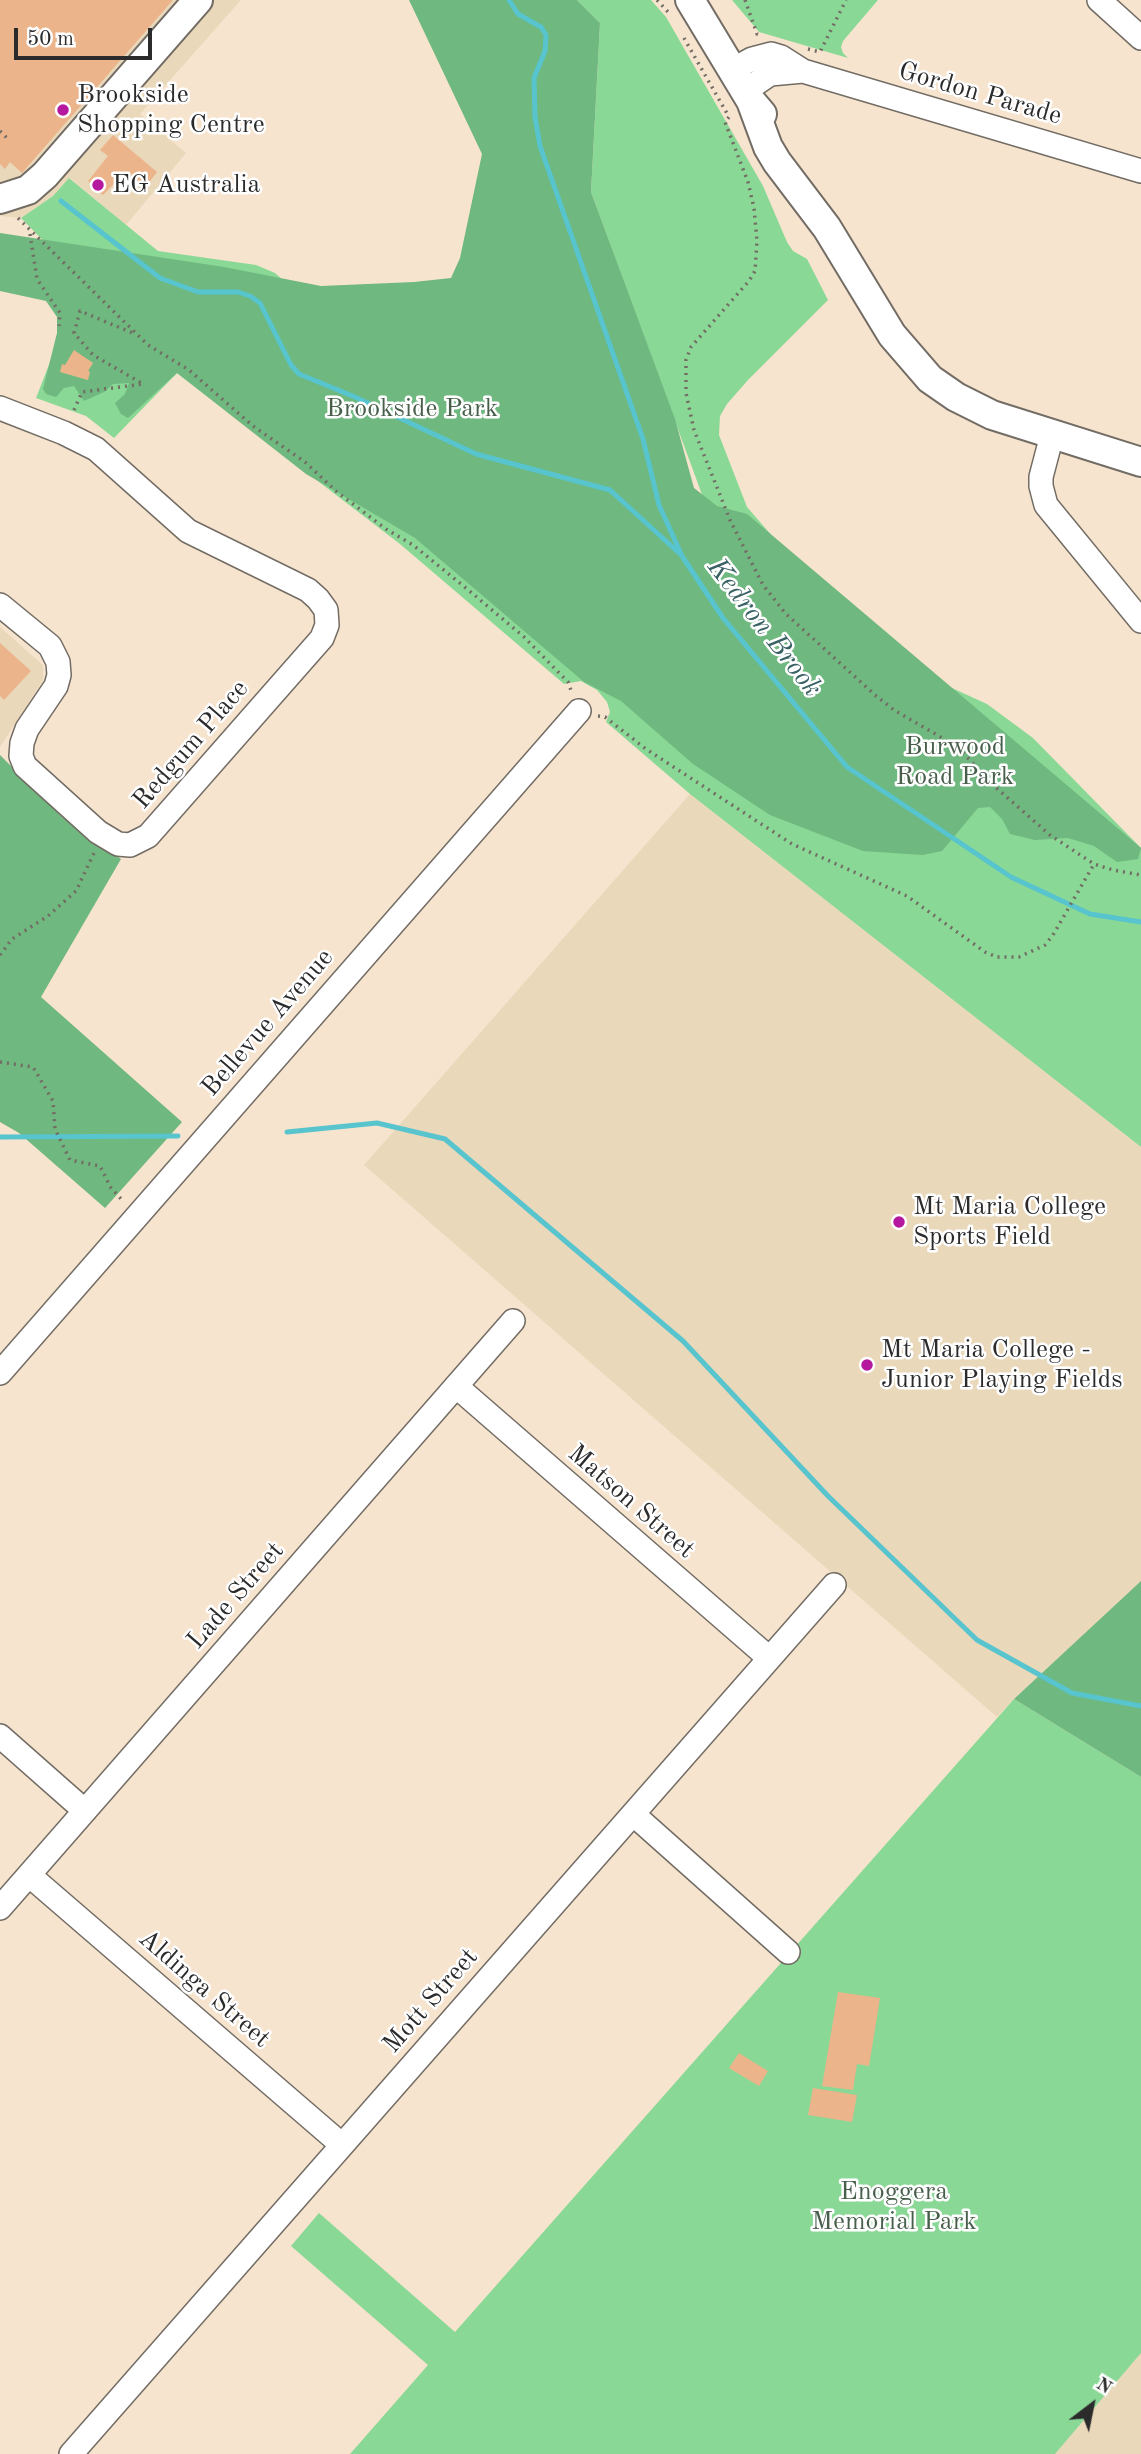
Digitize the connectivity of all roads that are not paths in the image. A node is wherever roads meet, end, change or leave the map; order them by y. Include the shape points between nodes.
1 (198, 0) edge
2 (1099, 0) edge
3 (680, 7) edge
4 (1141, 38) edge
5 (743, 88) junction
6 (1141, 171) edge
7 (0, 199) edge
8 (0, 408) edge
9 (1052, 435) junction
10 (1141, 462) edge
11 (0, 606) edge
12 (1141, 621) edge
13 (579, 711) road end
14 (513, 1321) dead end
15 (0, 1373) edge
16 (456, 1386) junction
17 (834, 1585) dead end
18 (769, 1658) junction
19 (0, 1735) edge
20 (85, 1811) junction
21 (633, 1814) junction
22 (29, 1875) junction
23 (0, 1908) edge
24 (788, 1952) dead end
25 (342, 2145) junction
26 (71, 2454) edge

1 - 7 street via 45,175 28,190
2 - 4 street
3 - 5 street
5 - 6 street, Gordon Parade via 770,74 803,71
5 - 9 street via 792,152 827,228 892,334 930,379 981,411
8 - 11 street, Redgum Place via 96,449 188,531 308,590 326,610 327,625 322,638 148,836 136,843 118,844 98,832 25,766 22,744 56,687 58,662 50,646
9 - 10 street
9 - 12 street via 1041,477 1046,505
13 - 15 street, Bellevue Avenue
14 - 16 street, Lade Street
16 - 18 street, Matson Street
16 - 20 street, Lade Street
17 - 18 street, Mott Street
18 - 21 street, Mott Street
19 - 20 street
20 - 22 street, Lade Street
21 - 24 street
21 - 25 street, Mott Street
22 - 23 street, Lade Street
22 - 25 street, Aldinga Street
25 - 26 street, Mott Street

